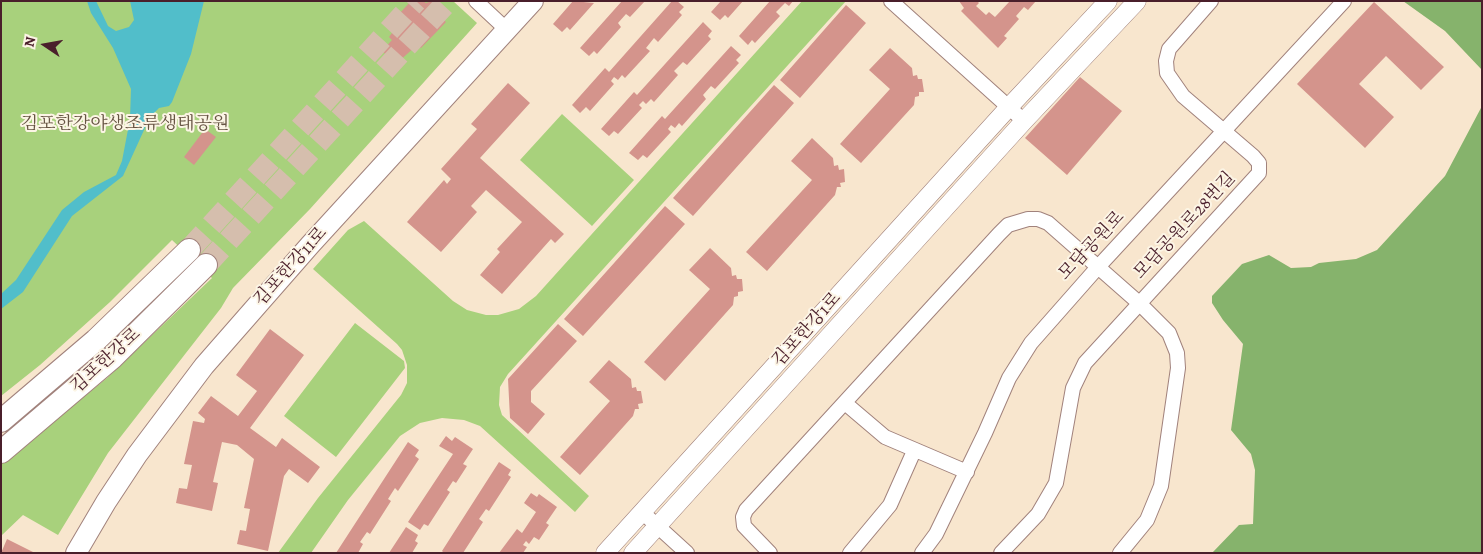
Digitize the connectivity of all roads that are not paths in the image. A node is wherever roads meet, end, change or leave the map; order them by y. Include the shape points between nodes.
1 (476, 1) edge
2 (525, 1) edge
3 (533, 1) edge
4 (891, 1) edge
5 (1108, 1) edge
6 (1137, 1) edge
7 (1211, 1) edge
8 (1344, 1) edge
9 (505, 28) junction
10 (1009, 107) junction
11 (1024, 121) junction
12 (1224, 131) junction
13 (189, 250) tunnel mouth
14 (206, 265) tunnel mouth
15 (1098, 267) junction
16 (1139, 303) junction
17 (845, 403) junction
18 (1, 421) edge
19 (914, 451) junction
20 (1, 452) edge
21 (967, 472) junction
22 (642, 512) junction
23 (658, 526) junction
24 (71, 553) edge
25 (76, 553) edge
26 (604, 553) edge
27 (633, 553) edge
28 (687, 553) edge
29 (770, 553) edge
30 (850, 553) edge
31 (922, 553) edge
32 (1001, 553) edge
33 (1120, 553) edge

1 - 9 street
2 - 9 main road, 김포한강11로
3 - 9 main road, 김포한강11로
4 - 10 street
5 - 10 street, 김포한강1로
6 - 11 street, 김포한강1로
7 - 12 street via 1169,49 1167,74 1183,96
8 - 12 street, 모담공원로
9 - 24 main road, 김포한강11로 via 217,344 136,448 102,498
9 - 25 main road, 김포한강11로 via 204,366 137,455
10 - 11 street
10 - 22 street, 김포한강1로
11 - 23 street, 김포한강1로
12 - 15 street, 모담공원로
12 - 16 street, 모담공원로28번길 via 1254,156 1259,163 1259,173
13 - 18 highway, 김포한강로 via 96,340
14 - 20 highway, 김포한강로 via 113,357
15 - 16 street, 모담공원로28번길
15 - 17 street, 모담공원로28번길 via 1048,223 1028,219 1008,225
15 - 21 street, 모담공원로 via 1044,326 1021,357
16 - 32 street, 모담공원로28번길 via 1096,349 1078,375 1056,482 1038,514
16 - 33 street, 모담공원로28번길 via 1169,333 1177,353 1178,368 1161,486 1147,520
17 - 19 street via 877,432
17 - 29 street, 모담공원로28번길 via 746,510 744,526
19 - 21 street
19 - 30 street via 890,505
21 - 31 street, 모담공원로 via 936,534
22 - 23 street
22 - 26 street, 김포한강1로
23 - 27 street, 김포한강1로
23 - 28 street

